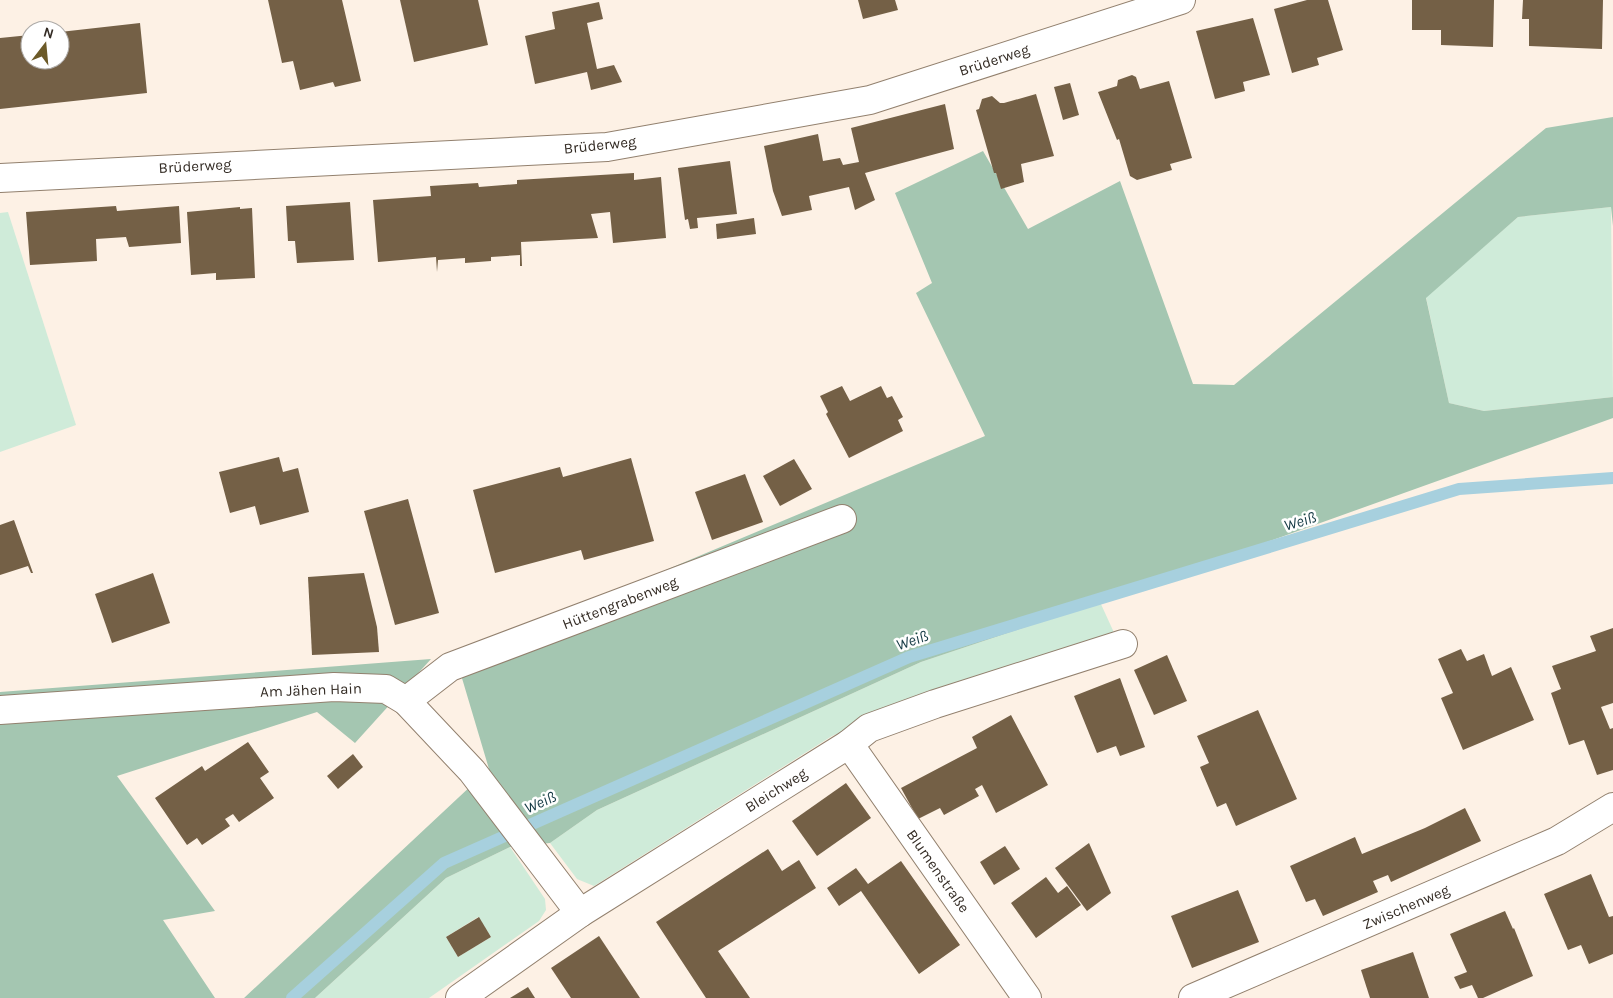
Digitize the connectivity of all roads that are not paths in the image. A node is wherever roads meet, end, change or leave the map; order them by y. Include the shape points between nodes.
1 (1181, 0) edge
2 (0, 178) edge
3 (842, 519) dead end
4 (1123, 644) dead end
5 (406, 701) junction
6 (0, 710) edge
7 (849, 744) junction
8 (1613, 807) edge
9 (580, 913) junction
10 (460, 998) edge
11 (1028, 998) edge
12 (1193, 998) edge

1 - 2 street, Brüderweg via 870,100 607,146
3 - 5 street, Hüttengrabenweg via 450,667
4 - 7 street, Bleichweg via 869,728
5 - 6 street, Am Jähen Hain via 386,690 334,687
5 - 9 street, Am Jähen Hain via 472,771
7 - 9 street, Bleichweg
7 - 11 street, Blumenstraße
8 - 12 street, Zwischenweg via 1557,842
9 - 10 street, Bleichweg

